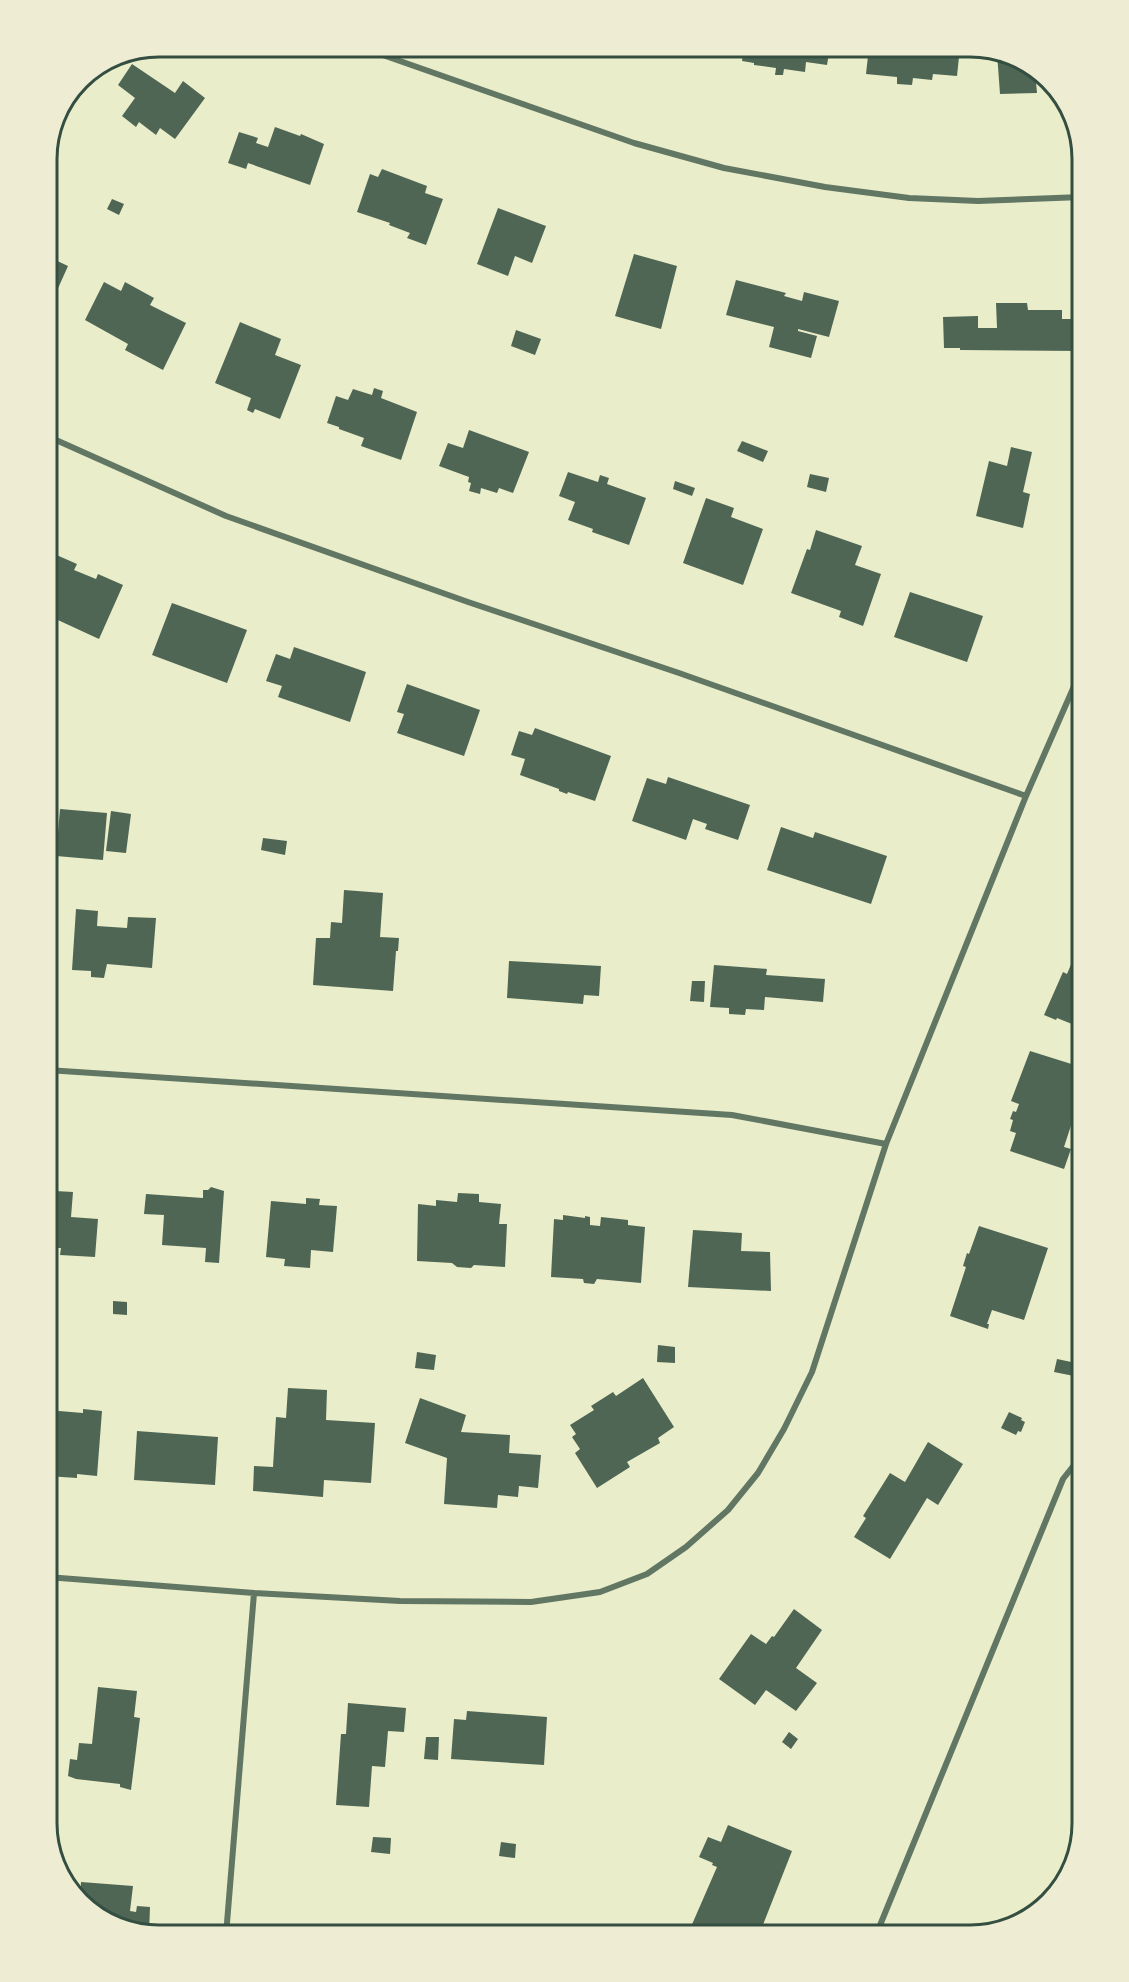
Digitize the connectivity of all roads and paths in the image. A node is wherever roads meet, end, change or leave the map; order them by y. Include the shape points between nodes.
1 (391, 57) edge
2 (1072, 197) edge
3 (57, 440) edge
4 (1072, 693) edge
5 (1026, 796) junction
6 (57, 1071) edge
7 (886, 1144) junction
8 (1072, 1468) edge
9 (57, 1578) edge
10 (254, 1593) junction
11 (227, 1925) edge
12 (880, 1925) edge

1 - 2 street via 634,143 724,168 909,198 978,201
3 - 5 street via 226,516
4 - 5 street
5 - 7 street
6 - 7 street via 732,1115
7 - 10 street via 812,1372 784,1429 758,1473 728,1510 686,1548 647,1574 600,1592 531,1602 400,1601
8 - 12 street via 1063,1479
9 - 10 street
10 - 11 street

